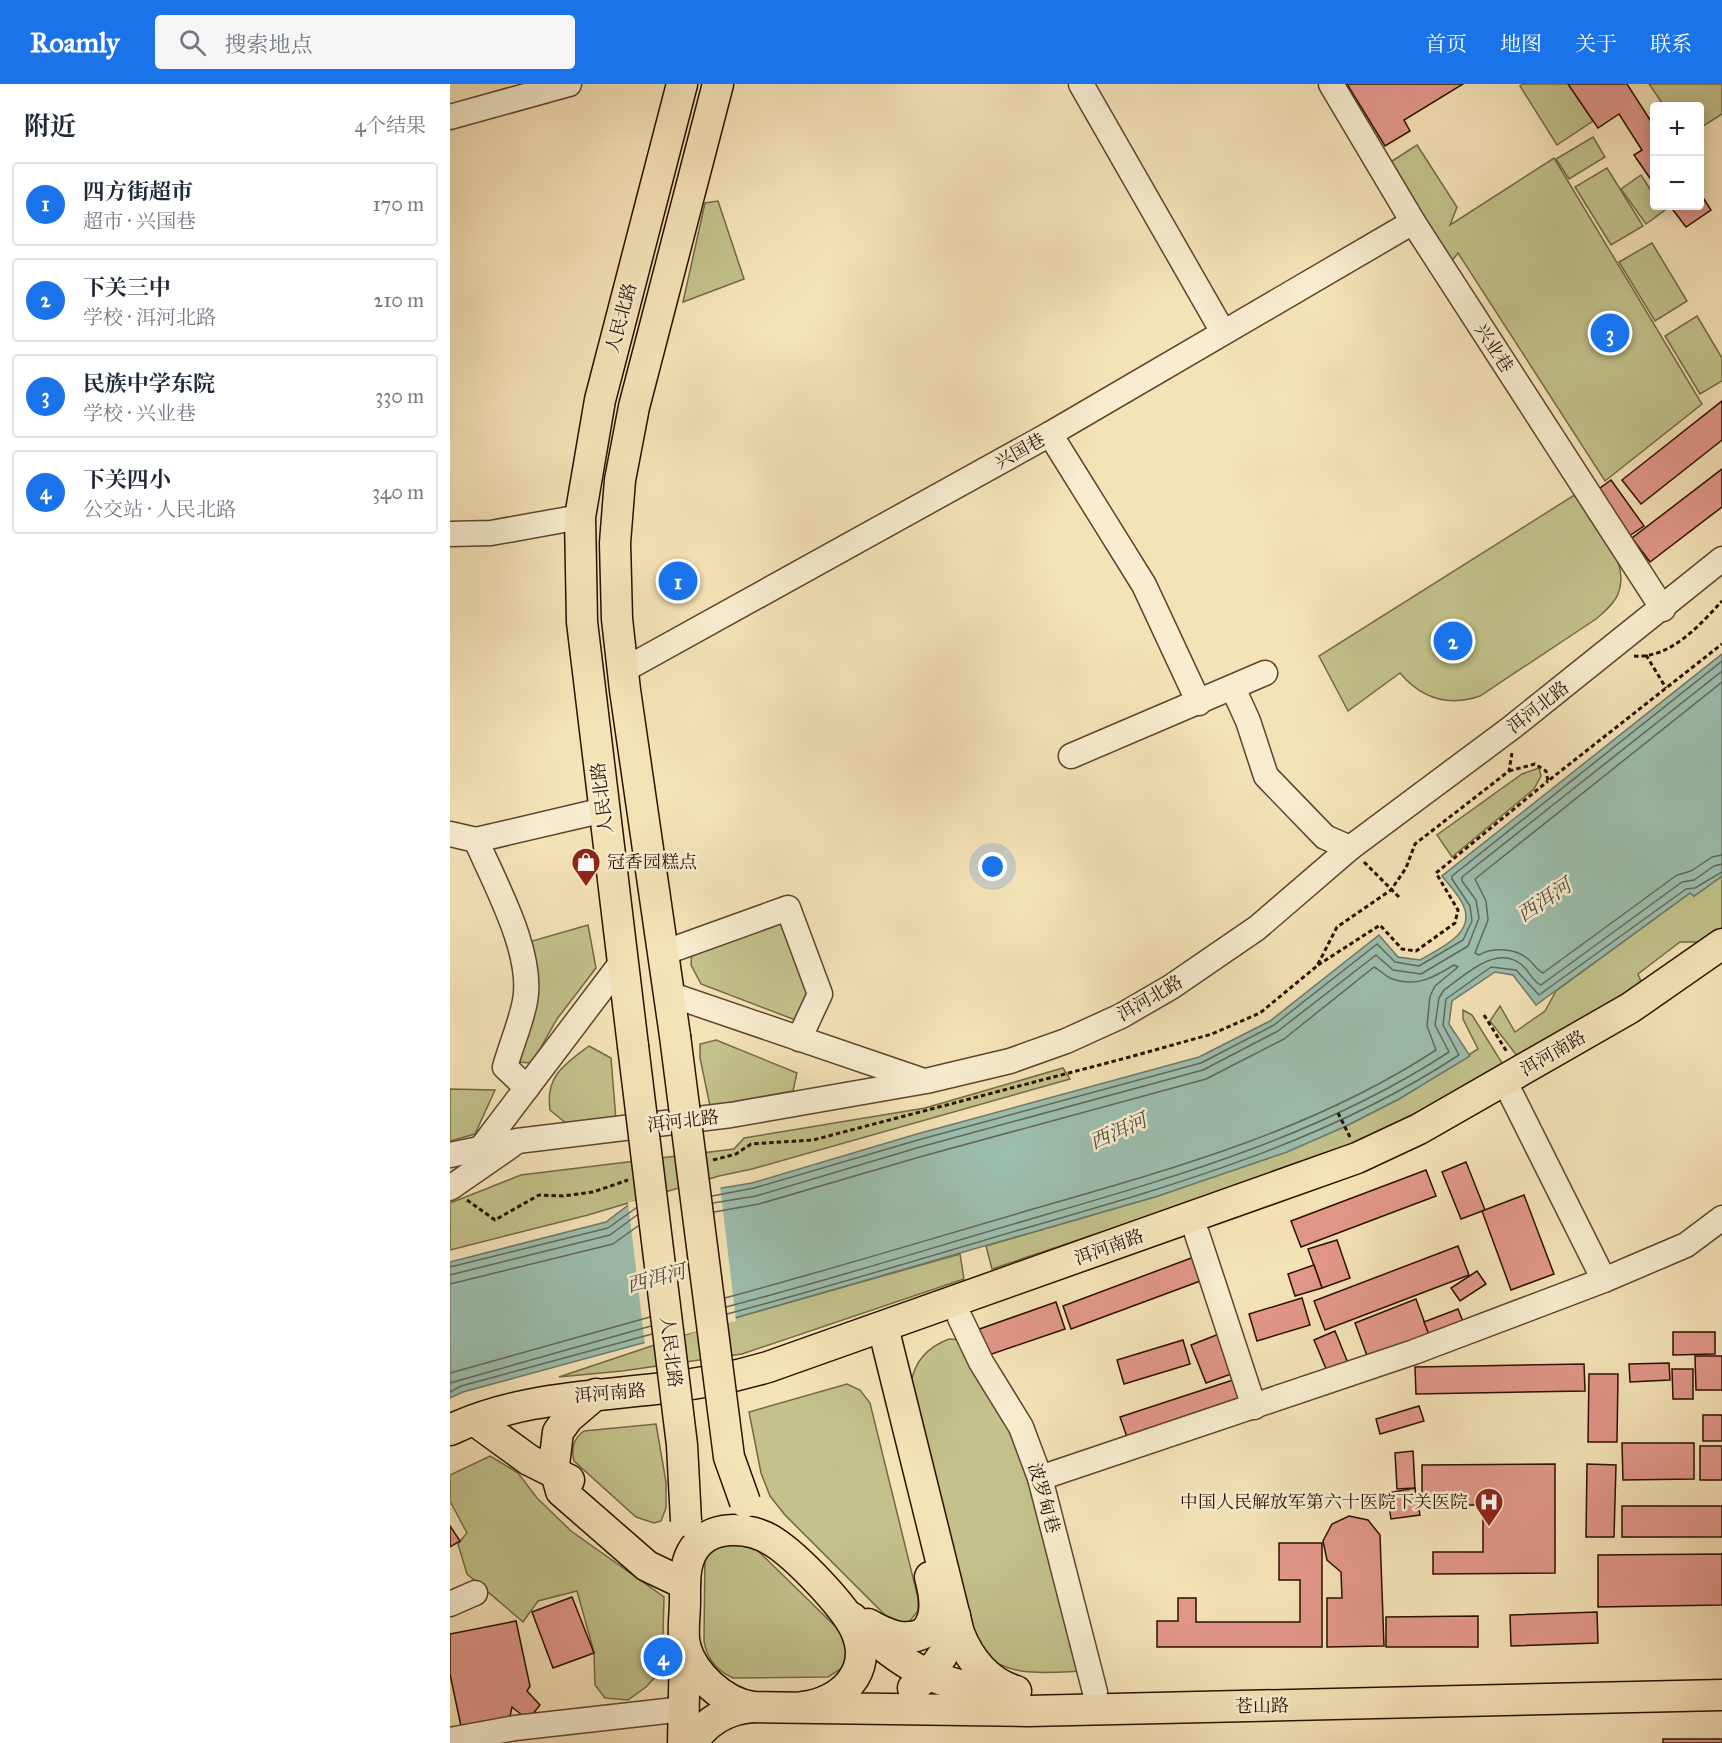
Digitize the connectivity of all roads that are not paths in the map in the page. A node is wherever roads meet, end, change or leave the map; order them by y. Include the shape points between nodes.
1 (569, 84) edge
2 (682, 84) edge
3 (718, 84) edge
4 (1081, 84) edge
5 (1331, 84) edge
6 (450, 117) edge
7 (1413, 222) junction
8 (1223, 332) junction
9 (1050, 434) junction
10 (580, 517) junction
11 (450, 534) edge
12 (1722, 559) edge
13 (1663, 609) junction
14 (622, 671) junction
15 (1265, 674) dead end
16 (1233, 688) junction
17 (1199, 703) junction
18 (1071, 756) dead end
19 (604, 810) junction
20 (450, 834) edge
21 (476, 840) junction
22 (1350, 848) junction
23 (1722, 944) edge
24 (663, 953) junction
25 (622, 962) junction
26 (1722, 965) edge
27 (669, 994) junction
28 (799, 1038) junction
29 (926, 1081) junction
30 (527, 1088) junction
31 (1512, 1096) junction
32 (518, 1141) junction
33 (482, 1147) junction
34 (450, 1155) edge
35 (451, 1188) edge
36 (1722, 1218) edge
37 (1197, 1234) junction
38 (1604, 1280) junction
39 (960, 1318) junction
40 (878, 1338) junction
41 (596, 1394) junction
42 (1254, 1407) junction
43 (573, 1414) junction
44 (472, 1428) edge
45 (450, 1450) edge
46 (556, 1475) junction
47 (1041, 1478) junction
48 (784, 1549) junction
49 (685, 1584) junction
50 (475, 1593) dead end
51 (450, 1604) edge
52 (845, 1611) junction
53 (955, 1616) junction
54 (685, 1645) junction
55 (927, 1676) junction
56 (1722, 1677) edge
57 (1095, 1692) junction
58 (1036, 1694) junction
59 (1722, 1695) edge
60 (753, 1707) junction
61 (803, 1707) junction
62 (684, 1708) junction
63 (861, 1708) junction
64 (450, 1740) edge
65 (683, 1743) edge
66 (692, 1743) edge

1 - 6 street
2 - 10 main road, 人民北路 via 605,378
3 - 14 main road, 人民北路 via 639,386 623,463 614,558
4 - 8 street
5 - 7 street, 兴业巷
7 - 8 street, 兴国巷
7 - 13 street, 兴业巷
8 - 9 street, 兴国巷
9 - 14 street, 兴国巷
9 - 17 street via 1144,585
10 - 11 street via 491,533
10 - 19 main road, 人民北路 via 582,622
12 - 13 street, 洱河北路
13 - 22 street, 洱河北路
14 - 24 main road, 人民北路
15 - 16 street
16 - 17 street
16 - 22 street via 1266,776 1325,837
17 - 18 street
19 - 21 street
19 - 25 main road, 人民北路
20 - 21 street
21 - 30 street via 516,934 525,968 525,999 505,1067
22 - 29 street, 洱河北路 via 1257,927 1171,987 1121,1016 1010,1061
23 - 40 main road, 洱河南路 via 1630,1008 1391,1144
24 - 27 main road, 人民北路
24 - 28 street via 788,908 820,994
25 - 30 street
25 - 49 main road, 人民北路, bridge via 684,1463
26 - 31 main road, 洱河南路 via 1640,1022
27 - 28 street
27 - 48 main road, 人民北路, bridge via 727,1447 745,1502
28 - 29 street
29 - 32 street, 洱河北路 via 731,1115
30 - 33 street
31 - 37 main road, 洱河南路 via 1399,1160
31 - 38 street
32 - 33 street, 洱河北路
32 - 35 street
33 - 34 street, 洱河北路
36 - 38 street via 1686,1245
37 - 39 main road, 洱河南路
37 - 42 street
38 - 42 street
39 - 40 main road, 洱河南路
39 - 47 street, 波罗甸巷 via 981,1362 1021,1427
40 - 41 main road, 洱河南路 via 732,1377
40 - 43 main road, 洱河南路 via 773,1384 724,1397
40 - 52 main road via 931,1579 934,1616 924,1633 902,1637 881,1632
40 - 53 main road
41 - 43 main road
41 - 44 main road, 洱河南路 via 537,1402
42 - 47 street
43 - 44 main road, 洱河南路
43 - 46 main road via 556,1438
44 - 45 main road, 洱河南路
44 - 46 main road
46 - 49 main road via 561,1491 647,1566
47 - 57 street, 波罗甸巷
48 - 49 main road via 754,1533 714,1533 694,1549 687,1564
48 - 52 main road
49 - 54 main road
50 - 51 street
52 - 55 main road via 888,1652
52 - 61 main road via 860,1644 855,1675 834,1699
53 - 55 main road via 945,1650
53 - 58 main road via 965,1647 984,1673 1008,1688
54 - 60 main road via 696,1668 715,1689 738,1704
54 - 62 main road
55 - 58 main road via 979,1690
55 - 63 main road via 899,1697
56 - 57 main road, 苍山路
57 - 58 main road, 苍山路
59 - 63 main road, 苍山路 via 1028,1711
60 - 61 main road
60 - 66 main road via 717,1717
61 - 63 main road, 苍山路
62 - 64 street via 515,1728
62 - 65 main road

